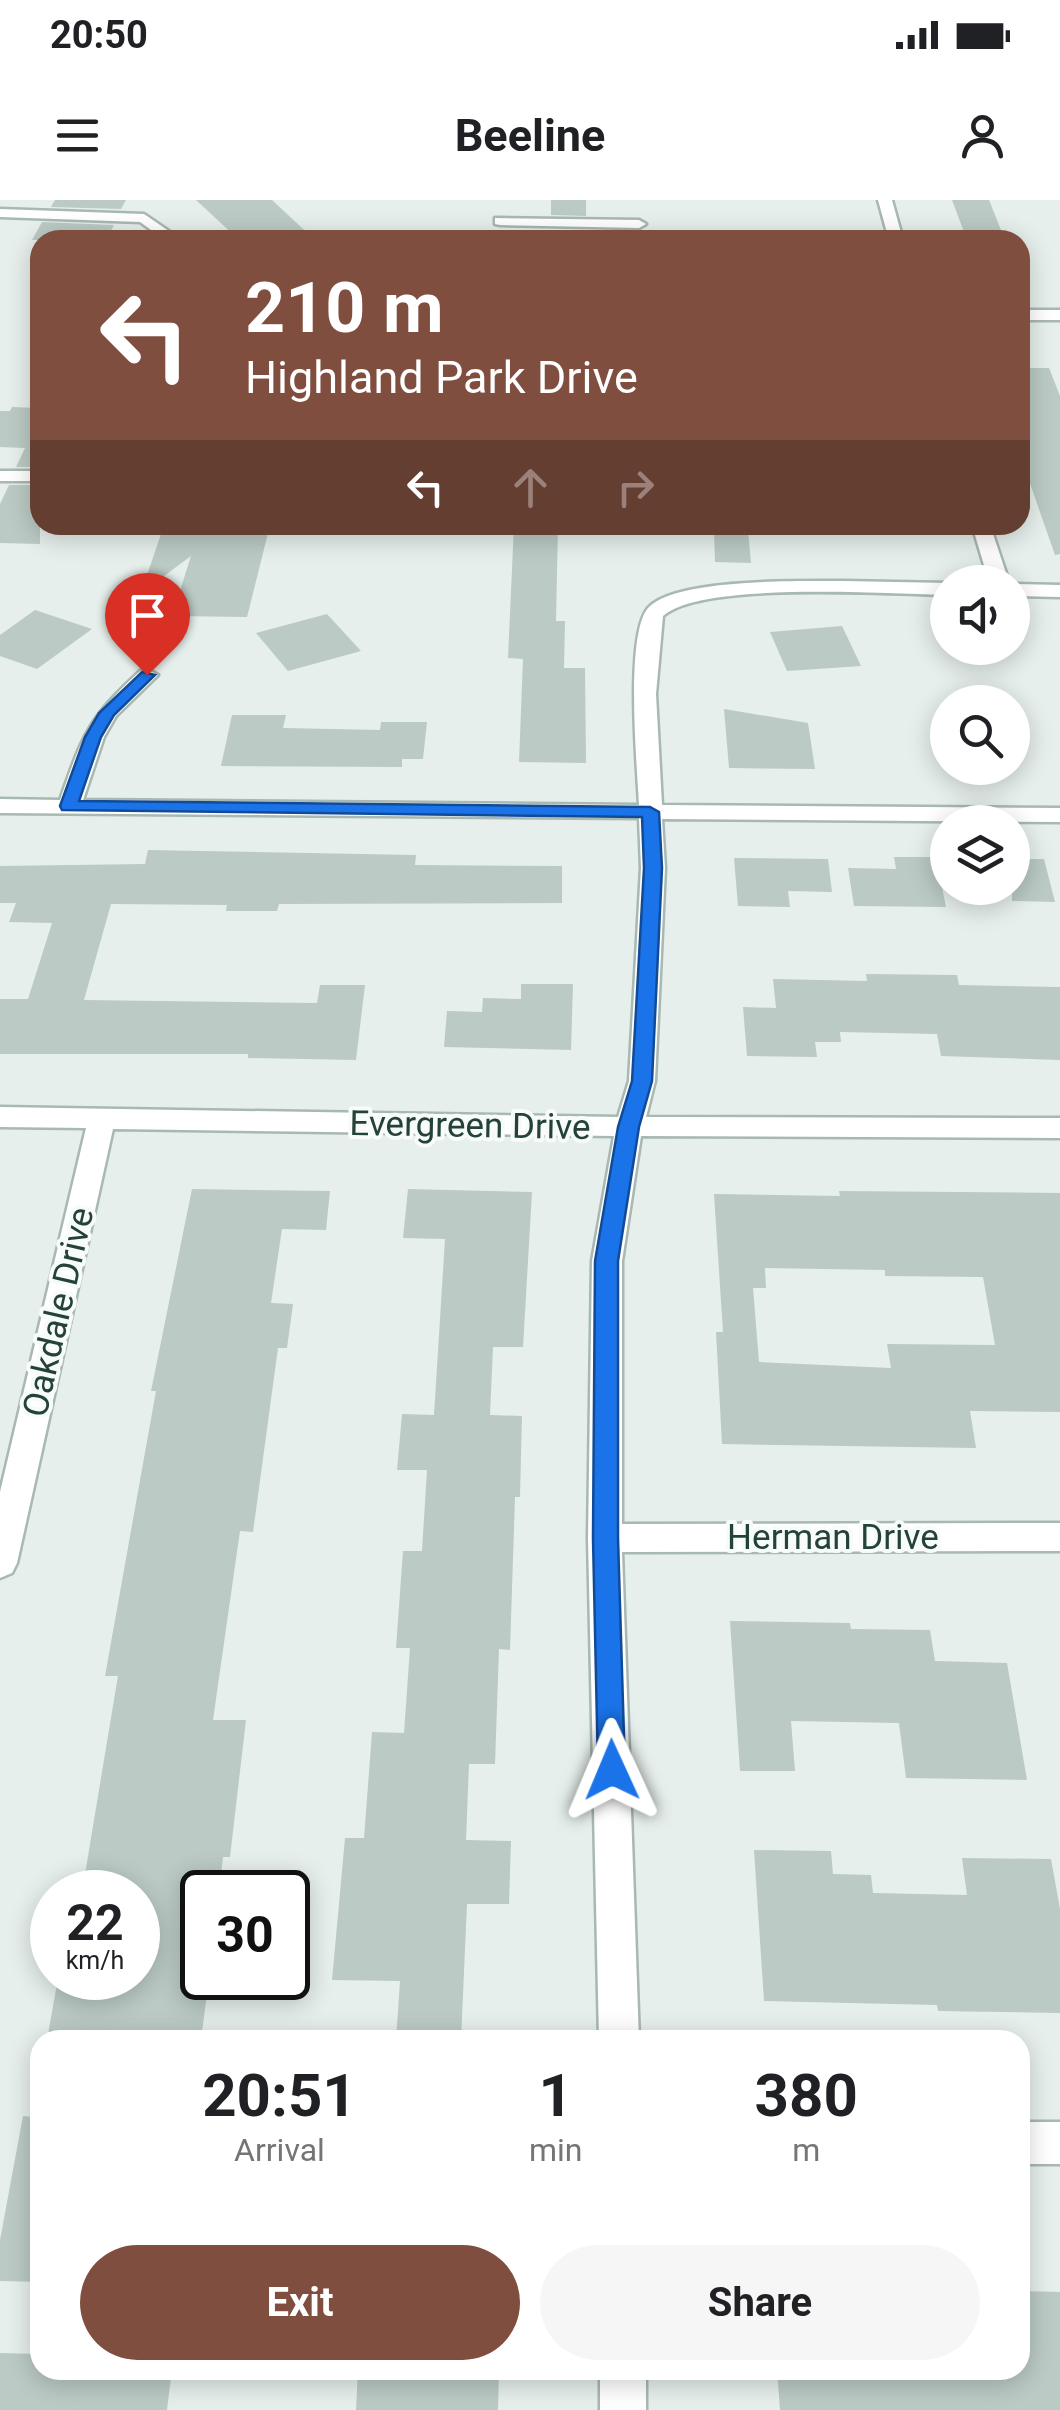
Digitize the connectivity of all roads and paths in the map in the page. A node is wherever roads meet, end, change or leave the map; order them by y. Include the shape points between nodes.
1 (885, 200) edge
2 (0, 213) edge
3 (500, 221) dead end
4 (639, 225) edge
5 (161, 230) edge
6 (893, 230) edge
7 (1030, 315) edge
8 (1060, 315) edge
9 (0, 476) edge
10 (30, 476) edge
11 (985, 535) edge
12 (994, 565) edge
13 (930, 589) edge
14 (1030, 590) edge
15 (1060, 591) edge
16 (147, 675) dead end
17 (0, 806) edge
18 (68, 806) junction
19 (650, 812) junction
20 (1060, 815) edge
21 (0, 1118) edge
22 (102, 1120) junction
23 (629, 1127) junction
24 (1060, 1128) edge
25 (1060, 1537) edge
26 (605, 1538) junction
27 (0, 1563) edge
28 (619, 2030) edge
29 (1030, 2143) edge
30 (1060, 2144) edge
31 (623, 2380) edge
32 (623, 2410) edge

1 - 6 street
2 - 5 street via 144,218
3 - 4 street
7 - 8 street
9 - 10 street
11 - 12 street
13 - 19 street via 743,591 664,605 649,624
14 - 15 street
16 - 18 street via 107,713
17 - 18 street
18 - 19 street
19 - 20 street
19 - 23 street via 642,1081
21 - 22 street, Evergreen Drive
22 - 23 street, Evergreen Drive
22 - 27 street, Oakdale Drive
23 - 24 street, Evergreen Drive
23 - 26 street via 606,1261
25 - 26 street, Herman Drive
26 - 28 street
29 - 30 street
31 - 32 street

